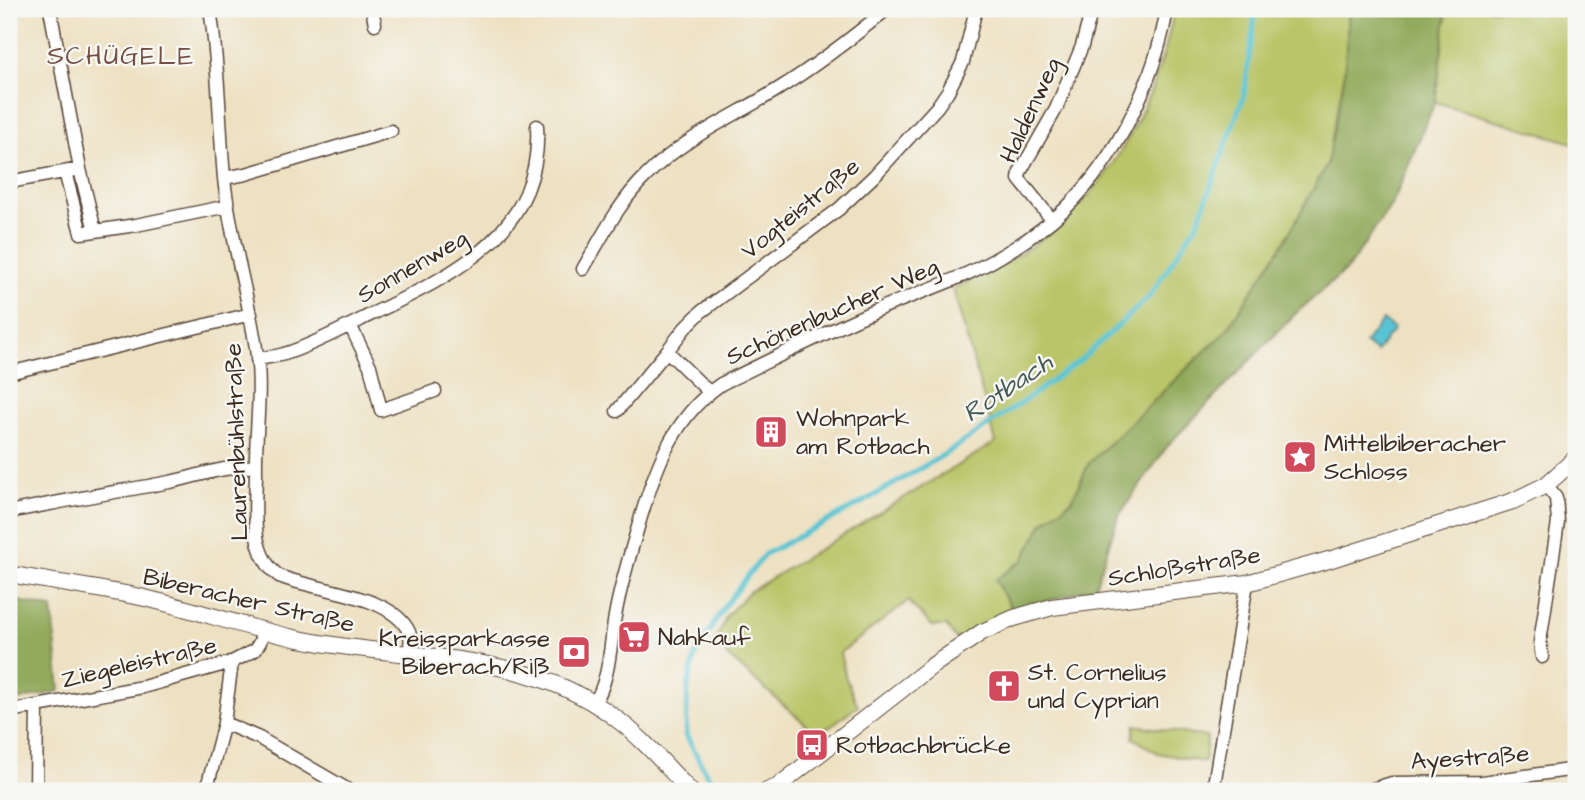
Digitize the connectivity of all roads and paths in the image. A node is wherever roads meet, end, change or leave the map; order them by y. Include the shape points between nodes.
1 (50, 9) edge
2 (210, 9) edge
3 (373, 9) edge
4 (887, 9) edge
5 (976, 9) edge
6 (1091, 9) edge
7 (1167, 9) edge
8 (375, 24) dead end
9 (537, 126) dead end
10 (391, 131) dead end
11 (80, 169) junction
12 (65, 172) junction
13 (224, 178) junction
14 (9, 182) edge
15 (228, 206) junction
16 (1052, 220) junction
17 (94, 231) junction
18 (583, 269) dead end
19 (251, 314) junction
20 (350, 325) junction
21 (667, 351) junction
22 (257, 359) junction
23 (9, 373) edge
24 (435, 391) dead end
25 (709, 393) junction
26 (617, 411) dead end
27 (1576, 461) edge
28 (256, 467) junction
29 (1546, 485) junction
30 (9, 512) edge
31 (9, 574) edge
32 (1247, 583) junction
33 (263, 631) junction
34 (409, 654) junction
35 (1542, 657) dead end
36 (232, 662) junction
37 (594, 704) junction
38 (37, 706) junction
39 (9, 711) edge
40 (224, 723) junction
41 (1576, 769) edge
42 (1213, 789) edge
43 (773, 790) edge
44 (36, 791) edge
45 (206, 791) edge
46 (350, 791) edge
47 (690, 791) edge
48 (1234, 791) edge
49 (1367, 791) edge

1 - 11 street
2 - 13 street, Laurenbühlstraße
3 - 8 street
4 - 18 street via 778,89 662,160 629,195
5 - 21 street, Vogteistraße via 963,61 937,107 839,209 701,312
6 - 16 street, Haldenweg via 1071,75 1020,172 1019,179
7 - 16 street, Schönenbucher Weg via 1152,66 1124,128 1084,188
9 - 20 street, Sonnenweg via 538,150 528,185 489,245 442,279
10 - 13 street
11 - 12 street
11 - 17 street
12 - 14 street
12 - 17 street via 81,233
13 - 15 street, Laurenbühlstraße
15 - 17 street
15 - 19 street, Laurenbühlstraße
16 - 25 street, Schönenbucher Weg via 970,272 879,309
19 - 22 street, Laurenbühlstraße
19 - 23 street
20 - 22 street, Sonnenweg via 284,354
20 - 24 street, Sonnenweg via 370,366 381,410
21 - 25 street
21 - 26 street, Vogteistraße
22 - 28 street, Laurenbühlstraße
25 - 37 street, Schönenbucher Weg via 676,431 655,470 625,572 604,685
27 - 29 street, Schloßstraße
28 - 30 street via 223,468
28 - 34 street, Laurenbühlstraße via 257,538 260,553 272,570 291,581 371,602 391,612 411,635
29 - 32 street, Schloßstraße via 1513,501
29 - 35 street via 1556,498 1558,522 1540,642
31 - 33 street, Biberacher Straße via 139,597
32 - 42 street
32 - 43 street, Schloßstraße via 1052,607 1014,618 982,632 932,666
33 - 34 street, Biberacher Straße
33 - 36 street, Ziegeleistraße via 254,650
34 - 37 street, Biberacher Straße via 520,672
36 - 38 street, Ziegeleistraße via 142,687
36 - 40 street
37 - 47 street, Biberacher Straße via 642,740
38 - 39 street, Ziegeleistraße
38 - 44 street
40 - 45 street
40 - 46 street via 259,737
41 - 49 street, Ayestraße via 1482,782 1392,783
42 - 48 street

